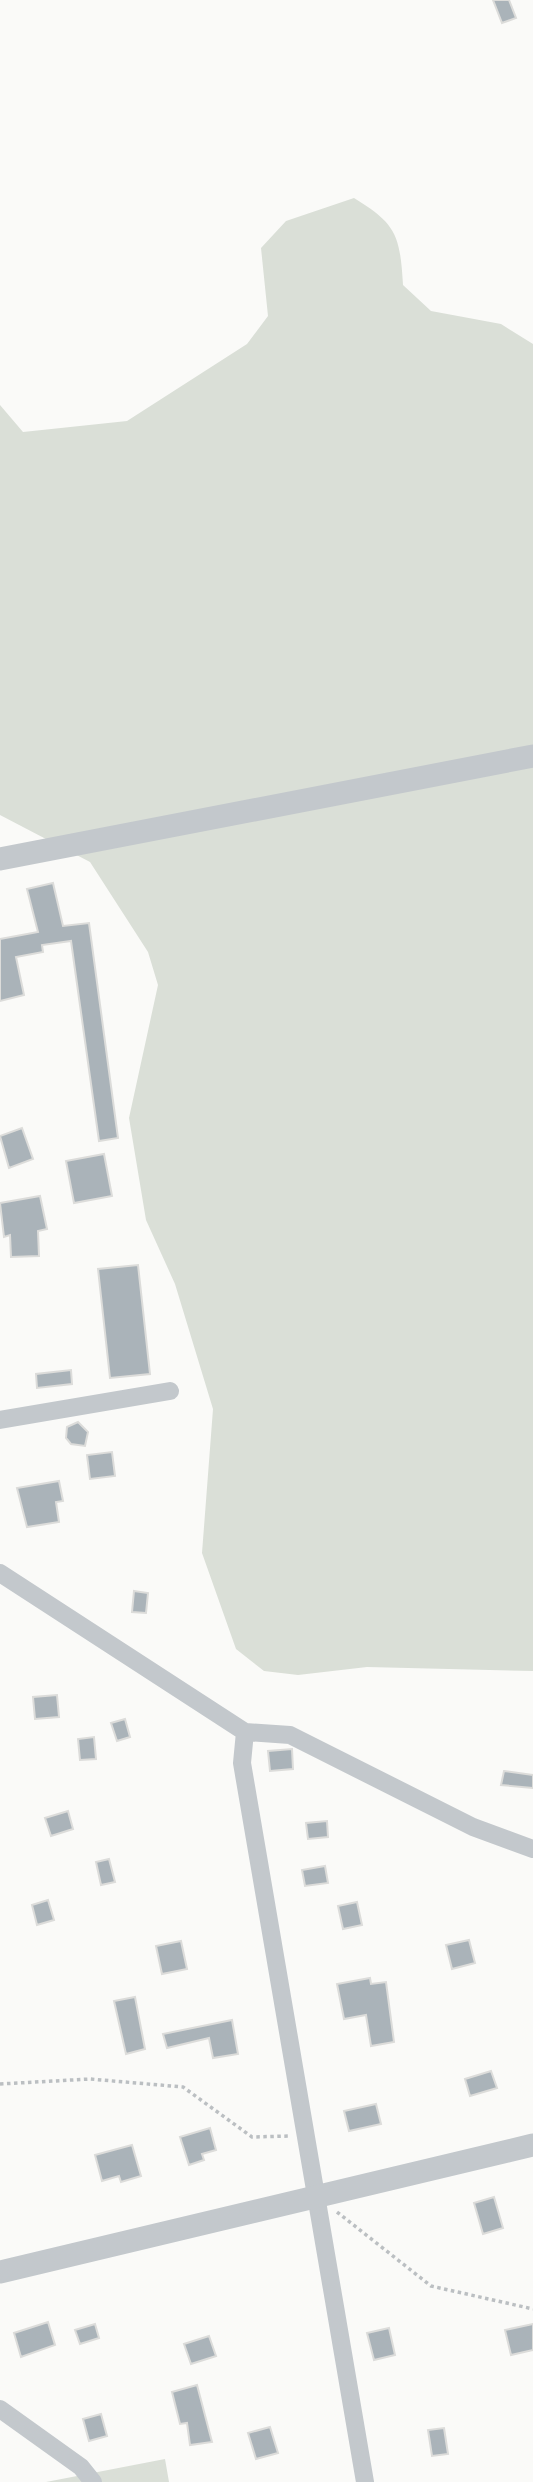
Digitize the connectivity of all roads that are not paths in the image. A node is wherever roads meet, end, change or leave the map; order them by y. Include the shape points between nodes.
1 (533, 756) edge
2 (0, 859) edge
3 (170, 1391) dead end
4 (0, 1420) edge
5 (0, 1573) edge
6 (245, 1732) junction
7 (533, 1849) edge
8 (533, 2145) edge
9 (317, 2195) junction
10 (0, 2272) edge
11 (0, 2409) edge
12 (93, 2482) edge
13 (365, 2482) edge

1 - 2 street
3 - 4 street
5 - 6 street
6 - 7 street via 290,1735 473,1827
6 - 9 street via 242,1763
8 - 9 street
9 - 10 street
9 - 13 street
11 - 12 street via 81,2467

